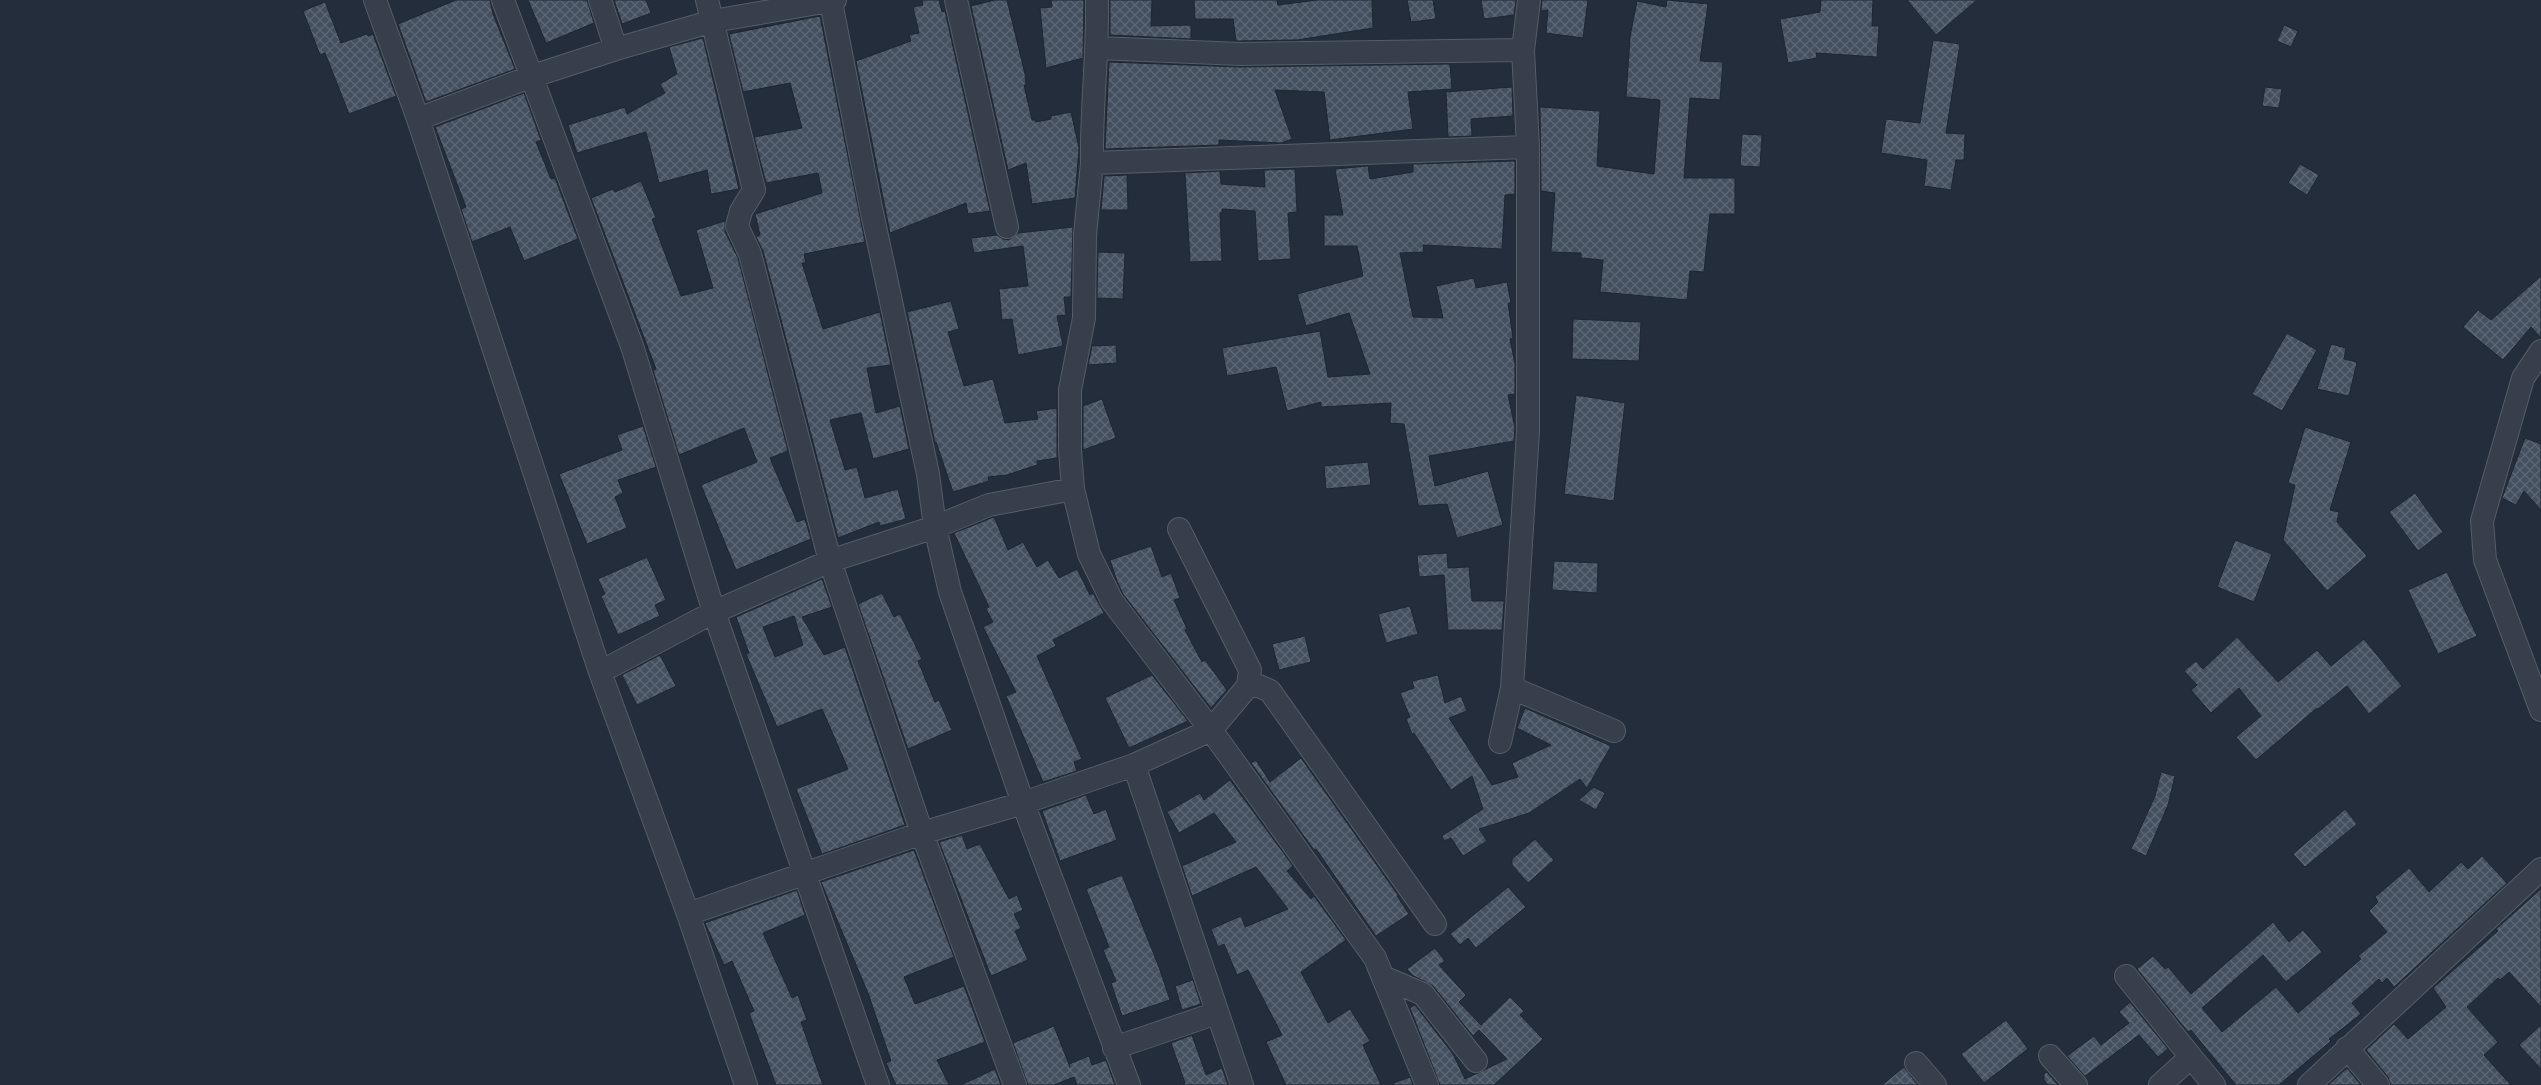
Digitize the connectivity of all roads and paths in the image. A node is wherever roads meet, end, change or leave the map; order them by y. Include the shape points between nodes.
1 (375, 0) edge
2 (503, 0) edge
3 (600, 0) edge
4 (956, 0) edge
5 (1097, 0) edge
6 (1529, 0) edge
7 (833, 1) edge
8 (710, 10) edge
9 (616, 48) junction
10 (1098, 48) junction
11 (1522, 50) junction
12 (530, 77) junction
13 (418, 119) junction
14 (1528, 147) junction
15 (1092, 163) junction
16 (1007, 226) dead end
17 (2541, 351) edge
18 (1073, 489) junction
19 (935, 527) junction
20 (1179, 529) dead end
21 (830, 561) junction
22 (714, 612) junction
23 (600, 672) junction
24 (1248, 686) junction
25 (1512, 688) junction
26 (2541, 710) edge
27 (1211, 730) junction
28 (1614, 731) dead end
29 (1500, 742) dead end
30 (1134, 765) junction
31 (1023, 803) junction
32 (922, 833) junction
33 (2541, 869) edge
34 (806, 874) junction
35 (688, 914) junction
36 (1435, 924) dead end
37 (2126, 976) dead end
38 (1383, 977) junction
39 (1217, 1013) junction
40 (1114, 1048) junction
41 (2347, 1048) junction
42 (2050, 1056) dead end
43 (2191, 1057) junction
44 (1476, 1061) dead end
45 (1916, 1063) dead end
46 (746, 1085) edge
47 (878, 1085) edge
48 (1015, 1085) edge
49 (1128, 1085) edge
50 (1242, 1085) edge
51 (1427, 1085) edge
52 (1936, 1085) edge
53 (2076, 1085) edge
54 (2160, 1085) edge
55 (2214, 1085) edge
56 (2309, 1085) edge
57 (2378, 1085) edge

1 - 13 street
2 - 12 street
3 - 9 street
4 - 16 street
5 - 10 street
6 - 11 street
7 - 8 street
7 - 19 street via 871,208 919,428
8 - 9 street
8 - 21 street via 754,190 741,211 737,226 750,254
9 - 12 street
10 - 11 street via 1240,54
10 - 15 street via 1091,115
11 - 14 street
12 - 13 street
12 - 22 street via 632,346
13 - 23 street
14 - 15 street
14 - 25 street via 1528,430
15 - 18 street via 1085,235 1084,318 1070,390
17 - 26 street via 2523,378 2482,521 2484,560
18 - 19 street via 989,505
18 - 27 street via 1089,554 1112,601
19 - 21 street
19 - 31 street via 950,592
20 - 24 street via 1250,670
21 - 22 street
21 - 32 street
22 - 23 street
22 - 34 street
23 - 35 street
24 - 27 street
24 - 36 street via 1270,691
25 - 28 street
25 - 29 street
27 - 30 street
27 - 38 street via 1375,958
30 - 31 street
30 - 39 street
31 - 32 street
31 - 40 street
32 - 34 street
32 - 48 street
33 - 41 street
34 - 35 street
34 - 47 street
35 - 46 street
37 - 43 street
38 - 44 street via 1424,994
38 - 51 street
39 - 40 street
39 - 50 street
40 - 49 street
41 - 56 street
41 - 57 street
42 - 53 street
43 - 54 street
43 - 55 street
45 - 52 street

